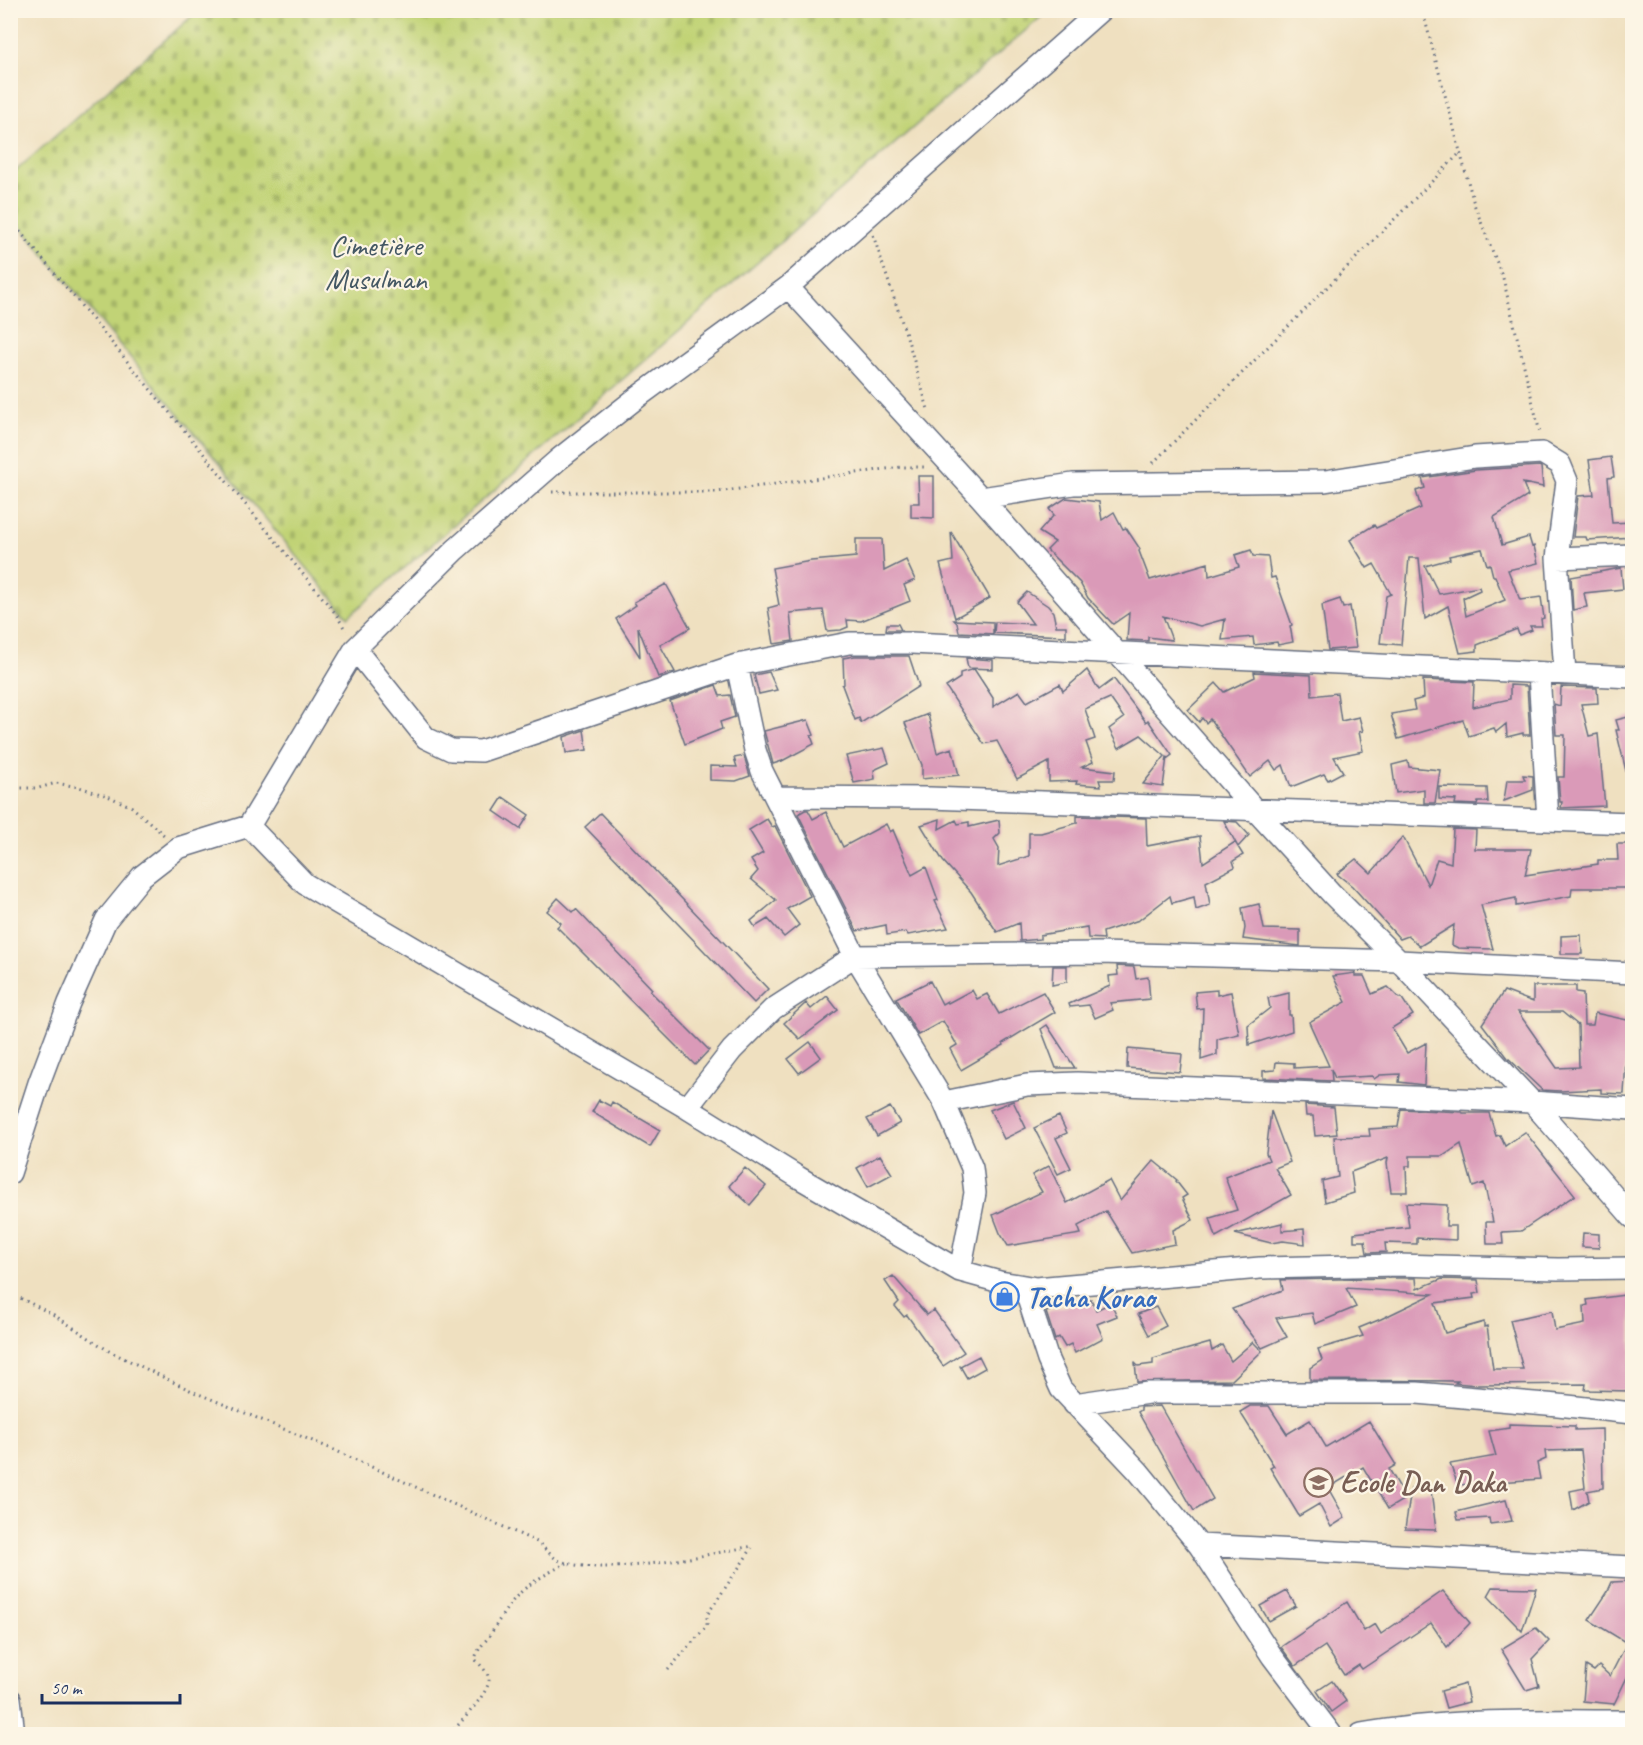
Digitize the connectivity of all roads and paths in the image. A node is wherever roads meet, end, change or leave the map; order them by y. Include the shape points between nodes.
1 (1101, 10) edge
2 (1419, 10) edge
3 (1459, 154) junction
4 (867, 218) junction
5 (10, 225) edge
6 (788, 287) junction
7 (929, 412) dead end
8 (1542, 453) junction
9 (953, 468) junction
10 (1135, 482) junction
11 (520, 492) junction
12 (981, 498) junction
13 (1632, 555) edge
14 (1557, 558) junction
15 (355, 649) junction
16 (1118, 652) junction
17 (736, 665) junction
18 (1539, 673) junction
19 (1565, 673) junction
20 (1632, 677) edge
21 (10, 791) edge
22 (776, 797) junction
23 (1255, 810) junction
24 (1548, 820) junction
25 (1632, 824) edge
26 (249, 826) junction
27 (178, 848) junction
28 (855, 956) junction
29 (1399, 961) junction
30 (1632, 973) edge
31 (944, 1102) junction
32 (1532, 1102) junction
33 (687, 1108) junction
34 (1632, 1109) edge
35 (10, 1173) edge
36 (1632, 1217) edge
37 (1632, 1268) edge
38 (960, 1271) junction
39 (1023, 1286) junction
40 (10, 1293) edge
41 (1074, 1404) junction
42 (1632, 1413) edge
43 (1199, 1545) junction
44 (568, 1563) junction
45 (1632, 1567) edge
46 (668, 1670) dead end
47 (10, 1699) edge
48 (1632, 1721) edge
49 (14, 1734) edge
50 (450, 1734) edge
51 (1331, 1734) edge
52 (1361, 1734) edge

1 - 4 street
2 - 3 path via 1424,16
3 - 8 path via 1503,278 1539,422
3 - 10 path
4 - 6 street
4 - 7 path
5 - 15 path via 17,228 90,314 336,614
6 - 9 street
6 - 11 street via 639,396
8 - 10 street via 1475,457 1325,481
8 - 14 street via 1560,464 1566,481
9 - 11 path via 901,467 717,492
9 - 12 street
10 - 12 street via 1072,484
11 - 15 street
12 - 16 street
13 - 14 street
14 - 19 street
15 - 17 street via 426,738 452,750 481,751
15 - 26 street
16 - 17 street via 849,644
16 - 18 street
16 - 23 street
17 - 22 street via 755,750
18 - 19 street
18 - 24 street
19 - 20 street
21 - 27 path via 56,783 110,797 132,807
22 - 23 street via 930,798
22 - 28 street
23 - 24 street
23 - 29 street
24 - 25 street
26 - 27 street
26 - 33 street via 305,884
27 - 35 street via 142,876 106,920 69,1003
28 - 29 street via 1099,953
28 - 31 street
28 - 33 street via 773,1009 732,1050
29 - 30 street
29 - 32 street
31 - 32 street via 1028,1085 1077,1083
31 - 38 street via 972,1167 975,1193
32 - 34 street
32 - 36 street
33 - 38 street
37 - 39 street via 1320,1266
38 - 39 street
39 - 41 street via 1053,1374
40 - 44 path via 54,1315 109,1351 539,1543 558,1560
41 - 42 street via 1148,1393 1417,1393
41 - 43 street via 1138,1471
43 - 45 street
43 - 51 street via 1272,1656
44 - 46 path via 587,1567 634,1565 753,1546 707,1615 707,1626
44 - 50 path via 515,1596 477,1649 475,1659 489,1676 489,1683
47 - 49 street
48 - 52 street via 1464,1722

